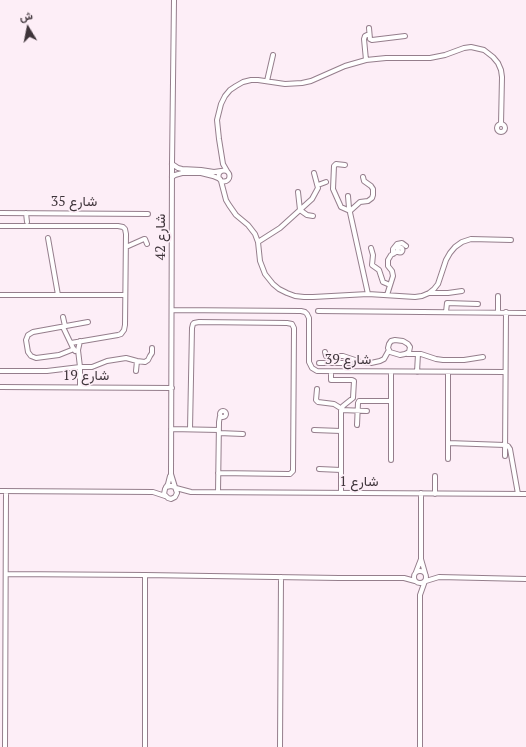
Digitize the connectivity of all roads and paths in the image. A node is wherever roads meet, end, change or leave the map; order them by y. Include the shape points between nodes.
1 (174, 0) edge
2 (369, 28) dead end
3 (369, 34) junction
4 (405, 36) dead end
5 (273, 55) dead end
6 (366, 60) junction
7 (268, 81) junction
8 (501, 124) dead end
9 (172, 164) junction
10 (345, 164) dead end
11 (223, 171) junction
12 (314, 174) dead end
13 (363, 177) dead end
14 (172, 178) junction
15 (222, 180) junction
16 (326, 182) dead end
17 (318, 185) junction
18 (298, 192) dead end
19 (348, 196) dead end
20 (300, 210) junction
21 (350, 211) junction
22 (0, 213) edge
23 (26, 213) junction
24 (148, 214) dead end
25 (313, 216) dead end
26 (27, 224) junction
27 (0, 226) edge
28 (48, 238) dead end
29 (511, 240) dead end
30 (258, 242) junction
31 (147, 244) dead end
32 (126, 246) junction
33 (371, 248) dead end
34 (393, 254) junction
35 (390, 285) junction
36 (462, 290) dead end
37 (429, 293) junction
38 (448, 293) junction
39 (368, 294) junction
40 (0, 295) edge
41 (58, 295) junction
42 (125, 295) junction
43 (387, 295) junction
44 (498, 296) dead end
45 (448, 303) junction
46 (478, 304) dead end
47 (172, 310) junction
48 (318, 311) dead end
49 (446, 312) junction
50 (498, 312) junction
51 (506, 312) junction
52 (526, 312) edge
53 (63, 317) dead end
54 (88, 322) dead end
55 (64, 326) junction
56 (80, 342) junction
57 (71, 343) junction
58 (409, 345) junction
59 (152, 348) dead end
60 (74, 349) junction
61 (389, 350) junction
62 (78, 352) junction
63 (407, 354) junction
64 (418, 354) junction
65 (483, 357) dead end
66 (137, 361) junction
67 (320, 363) dead end
68 (327, 363) junction
69 (350, 363) dead end
70 (80, 366) junction
71 (0, 371) edge
72 (136, 371) dead end
73 (329, 372) junction
74 (391, 372) junction
75 (417, 372) junction
76 (448, 372) junction
77 (506, 372) junction
78 (0, 387) edge
79 (80, 387) junction
80 (172, 388) junction
81 (317, 389) dead end
82 (391, 401) junction
83 (341, 410) junction
84 (358, 411) junction
85 (368, 411) dead end
86 (220, 416) dead end
87 (357, 425) dead end
88 (171, 429) junction
89 (190, 429) junction
90 (314, 430) dead end
91 (341, 431) junction
92 (219, 432) junction
93 (243, 434) dead end
94 (448, 443) junction
95 (505, 445) junction
96 (505, 456) dead end
97 (448, 459) dead end
98 (391, 460) dead end
99 (319, 469) dead end
100 (341, 470) junction
101 (218, 473) junction
102 (171, 474) junction
103 (435, 476) dead end
104 (166, 488) junction
105 (175, 488) junction
106 (0, 491) edge
107 (6, 491) junction
108 (152, 492) junction
109 (192, 492) junction
110 (218, 492) junction
111 (341, 493) junction
112 (421, 494) junction
113 (435, 494) junction
114 (518, 494) junction
115 (526, 494) edge
116 (165, 496) junction
117 (176, 496) junction
118 (421, 559) junction
119 (416, 573) junction
120 (425, 573) junction
121 (6, 574) junction
122 (145, 574) junction
123 (281, 577) junction
124 (404, 578) junction
125 (439, 578) junction
126 (526, 579) edge
127 (426, 581) junction
128 (416, 582) junction
129 (420, 595) junction
130 (0, 638) edge
131 (6, 638) junction
132 (5, 747) edge
133 (145, 747) edge
134 (280, 747) edge
135 (420, 747) edge

1 - 9 street, شارع 42
2 - 3 street
3 - 4 street via 372,40
3 - 6 street via 364,39
5 - 7 street
6 - 7 street via 302,83
6 - 8 street via 430,58 471,47 484,50 493,57 501,70
7 - 11 street via 243,82 225,96 218,112 217,124
9 - 11 street via 182,169
9 - 14 street, شارع 42
10 - 21 street via 335,165 333,190 340,206
11 - 15 street via 219,174
11 - 15 street via 230,175 229,179
12 - 17 street
13 - 21 street via 373,189 373,195 371,200 360,202
14 - 15 street via 182,173 201,173
14 - 47 street, شارع 42
15 - 30 street via 226,200 236,215 252,229
16 - 17 street
17 - 20 street via 312,198
18 - 20 street
19 - 21 street
20 - 25 street
20 - 30 street via 280,228
21 - 39 street
22 - 23 street, شارع 35
23 - 24 street, شارع 35
23 - 26 street
26 - 27 street
26 - 32 street via 120,226 126,232
28 - 41 street
29 - 37 street via 471,239 462,242 450,253 438,284
30 - 39 street via 260,261 265,274 273,284 286,293 304,297
31 - 32 street via 144,239
32 - 42 street
33 - 35 street via 372,265 380,272 382,282
34 - 34 street via 397,244 402,243 403,248
34 - 35 street via 388,260 393,276
35 - 43 street
36 - 38 street
37 - 38 street
37 - 43 street via 415,297
38 - 45 street
39 - 43 street
40 - 41 street
41 - 42 street
42 - 56 street via 123,332
44 - 50 street
45 - 46 street
45 - 49 street
47 - 73 street, شارع 39 via 305,312 309,318 310,365 317,371
47 - 80 street, شارع 42
48 - 49 street
49 - 50 street
50 - 51 street
51 - 52 street
51 - 77 street
53 - 55 street
54 - 55 street
55 - 57 street
55 - 60 street via 30,333 26,340 28,352 31,356 39,358 64,354
56 - 57 street
56 - 62 street
57 - 60 street
58 - 61 street via 395,340 389,344
58 - 63 street via 410,351
58 - 64 street
59 - 66 street via 148,360
60 - 62 street
61 - 63 street via 392,353
61 - 68 street via 384,358 376,363 326,354
62 - 70 street
63 - 64 street
64 - 65 street via 439,360
64 - 75 street
66 - 70 street via 126,358 92,367
66 - 72 street
67 - 68 street
68 - 69 street
68 - 73 street
70 - 71 street via 47,371
70 - 79 street
73 - 74 street, شارع 39
73 - 83 street via 331,380 354,381 353,398
74 - 75 street, شارع 39
74 - 82 street
75 - 76 street, شارع 39
76 - 77 street, شارع 39
76 - 94 street
77 - 95 street
78 - 79 street, شارع 19
79 - 80 street, شارع 19
80 - 88 street, شارع 42
81 - 83 street via 318,402 334,404
82 - 84 street via 360,401
82 - 98 street
83 - 84 street
83 - 91 street
84 - 85 street
84 - 87 street
86 - 92 street
88 - 89 street
88 - 102 street, شارع 42
89 - 92 street
89 - 101 street via 193,324 292,324 293,471 290,474
90 - 91 street
91 - 100 street
92 - 93 street
92 - 101 street
94 - 95 street
94 - 97 street
95 - 96 street
95 - 114 street via 510,449
99 - 100 street
100 - 111 street
101 - 110 street
102 - 104 street, شارع 42
102 - 105 street, شارع 42
103 - 113 street
104 - 105 street
104 - 108 street
104 - 116 street
105 - 109 street, شارع 1
105 - 117 street
106 - 107 street
107 - 108 street
107 - 121 street
108 - 116 street
109 - 110 street, شارع 1
109 - 117 street, شارع 1
110 - 111 street, شارع 1
111 - 112 street, شارع 1
112 - 113 street, شارع 1
112 - 118 street
113 - 114 street, شارع 1
114 - 115 street, شارع 1
116 - 117 street via 170,499
118 - 119 street
118 - 120 street
119 - 120 street
119 - 124 street
119 - 128 street
120 - 125 street
120 - 127 street
121 - 122 street
121 - 131 street
122 - 123 street
122 - 133 street
123 - 124 street
123 - 134 street
124 - 128 street
125 - 126 street
125 - 127 street
127 - 128 street via 421,584
127 - 129 street
128 - 129 street
129 - 135 street
130 - 131 street
131 - 132 street

